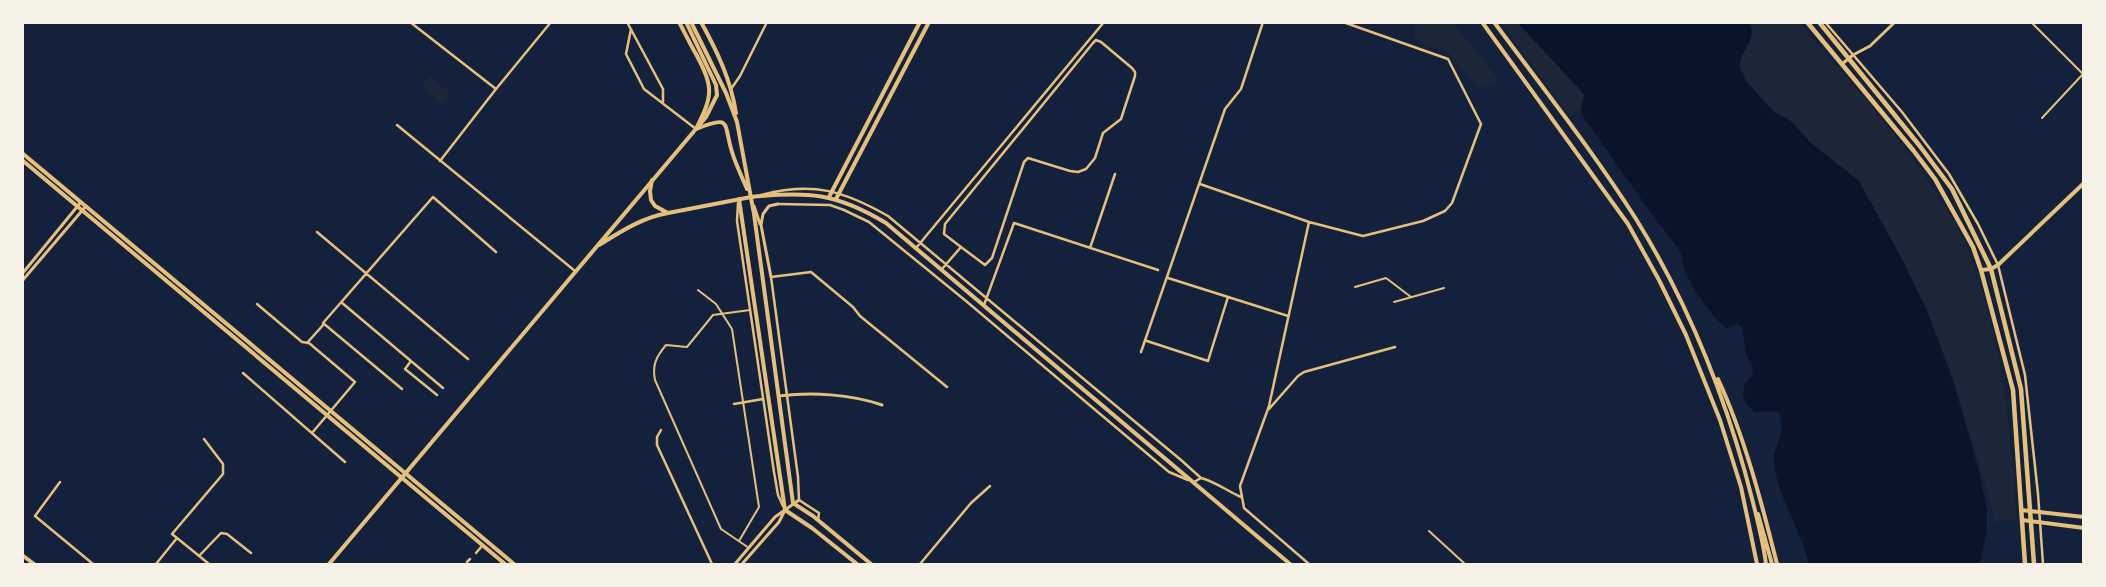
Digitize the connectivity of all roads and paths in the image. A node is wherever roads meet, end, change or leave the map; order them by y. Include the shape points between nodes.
1 (410, 22) edge
2 (552, 22) edge
3 (627, 22) edge
4 (679, 22) edge
5 (686, 22) edge
6 (691, 22) edge
7 (701, 22) edge
8 (767, 22) edge
9 (920, 22) edge
10 (929, 22) edge
11 (1104, 22) edge
12 (1264, 22) edge
13 (1343, 22) edge
14 (1482, 22) edge
15 (1494, 22) edge
16 (1807, 22) edge
17 (1819, 22) edge
18 (1825, 22) edge
19 (1895, 22) edge
20 (2031, 22) edge
21 (631, 29) junction
22 (692, 29) junction
23 (1853, 55) junction
24 (1848, 59) junction
25 (1842, 64) junction
26 (2083, 74) edge
27 (496, 89) junction
28 (731, 89) junction
29 (663, 102) junction
30 (1562, 116) junction
31 (2042, 118) dead end
32 (737, 122) junction
33 (1554, 122) junction
34 (397, 125) dead end
35 (696, 129) junction
36 (22, 153) edge
37 (22, 160) edge
38 (440, 161) junction
39 (1115, 174) dead end
40 (652, 180) junction
41 (2084, 183) edge
42 (1200, 184) junction
43 (832, 191) junction
44 (840, 192) junction
45 (751, 197) junction
46 (833, 198) junction
47 (739, 199) junction
48 (81, 202) junction
49 (778, 204) joint
50 (86, 206) junction
51 (830, 206) junction
52 (80, 208) junction
53 (668, 213) junction
54 (1309, 222) junction
55 (761, 225) junction
56 (317, 232) dead end
57 (920, 243) junction
58 (960, 247) junction
59 (595, 248) junction
60 (916, 248) junction
61 (1090, 248) junction
62 (496, 252) dead end
63 (946, 264) junction
64 (1998, 265) junction
65 (942, 269) junction
66 (1991, 269) junction
67 (1158, 270) dead end
68 (1981, 270) junction
69 (576, 272) junction
70 (366, 273) junction
71 (22, 274) edge
72 (771, 277) junction
73 (1168, 278) junction
74 (22, 281) edge
75 (1354, 287) dead end
76 (1444, 288) dead end
77 (698, 290) dead end
78 (1228, 297) junction
79 (1411, 297) junction
80 (987, 298) junction
81 (341, 302) junction
82 (1394, 302) dead end
83 (257, 304) dead end
84 (984, 305) junction
85 (750, 310) junction
86 (723, 314) junction
87 (1288, 316) junction
88 (324, 324) junction
89 (1146, 340) junction
90 (307, 343) junction
91 (1395, 347) dead end
92 (1141, 352) dead end
93 (1706, 353) junction
94 (468, 359) dead end
95 (411, 361) junction
96 (243, 374) dead end
97 (947, 387) dead end
98 (443, 388) dead end
99 (402, 389) dead end
100 (437, 395) dead end
101 (787, 395) junction
102 (778, 396) junction
103 (763, 399) junction
104 (743, 403) junction
105 (734, 404) dead end
106 (882, 405) dead end
107 (1268, 410) junction
108 (328, 412) junction
109 (661, 430) dead end
110 (312, 433) junction
111 (204, 440) dead end
112 (345, 462) dead end
113 (403, 474) junction
114 (1200, 478) junction
115 (60, 482) dead end
116 (1194, 482) junction
117 (990, 486) dead end
118 (1750, 490) junction
119 (1742, 492) junction
120 (1241, 497) junction
121 (1752, 497) junction
122 (799, 500) junction
123 (793, 503) junction
124 (785, 510) junction
125 (2021, 510) junction
126 (2030, 511) junction
127 (2039, 512) junction
128 (2084, 517) edge
129 (818, 520) junction
130 (2022, 520) junction
131 (2030, 521) junction
132 (2040, 522) junction
133 (2084, 528) edge
134 (1429, 531) dead end
135 (177, 538) junction
136 (739, 541) junction
137 (482, 546) junction
138 (749, 548) junction
139 (251, 553) dead end
140 (476, 553) dead end
141 (22, 554) edge
142 (199, 556) junction
143 (470, 559) dead end
144 (467, 562) dead end
145 (34, 564) edge
146 (93, 564) edge
147 (156, 564) edge
148 (209, 564) edge
149 (329, 564) edge
150 (505, 564) edge
151 (514, 564) edge
152 (712, 564) edge
153 (735, 564) edge
154 (742, 564) edge
155 (857, 564) edge
156 (871, 564) edge
157 (920, 564) edge
158 (1290, 564) edge
159 (1309, 564) edge
160 (1465, 564) edge
161 (1757, 564) edge
162 (1766, 564) edge
163 (1772, 564) edge
164 (1777, 564) edge
165 (2025, 564) edge
166 (2034, 564) edge
167 (2043, 564) edge

1 - 27 street
2 - 27 street
3 - 21 street
4 - 35 main road via 708,78 710,90 708,104
5 - 22 main road
6 - 22 main road
7 - 28 main road
8 - 28 street
9 - 43 main road
10 - 44 main road
11 - 57 street
12 - 42 street via 1241,89 1225,108
13 - 54 street via 1448,58 1481,124 1452,203 1445,211 1423,221 1363,236
14 - 33 main road
15 - 30 main road
16 - 25 highway
17 - 24 highway
18 - 23 street
19 - 23 street via 1870,46
20 - 26 street
21 - 29 street via 663,89
21 - 29 street via 626,54 644,89
22 - 32 main road via 726,93
22 - 35 main road via 716,85 717,95
23 - 24 street
23 - 64 street via 1918,132 1957,185
24 - 25 street
24 - 66 highway via 1952,189
25 - 68 highway via 1935,179 1973,247
26 - 31 street
27 - 38 street
28 - 32 main road
29 - 35 street
30 - 33 main road
30 - 93 main road via 1636,220
32 - 45 main road
33 - 119 main road via 1628,224 1659,280 1720,420
34 - 38 street
35 - 40 main road
35 - 45 main road via 715,121 728,128 732,152
36 - 48 main road
37 - 52 main road
38 - 69 street
39 - 61 street
40 - 53 main road via 651,200
40 - 59 main road
41 - 64 main road
42 - 54 street
42 - 73 street
43 - 44 street
43 - 45 street via 777,191
43 - 46 main road
44 - 46 main road
44 - 57 street via 888,216
45 - 46 main road via 784,193
45 - 47 main road
45 - 55 street
45 - 102 main road
46 - 51 street
46 - 60 main road via 870,213
47 - 53 main road
47 - 85 street via 737,221
47 - 124 main road
48 - 50 main road
48 - 52 street
49 - 51 street
49 - 55 street via 769,206
50 - 52 street
50 - 108 main road
51 - 116 street via 869,222 1169,472
52 - 71 street
52 - 74 street
52 - 108 main road
53 - 59 main road via 638,223
54 - 87 street
55 - 72 street
56 - 70 street
57 - 60 street
57 - 63 street
58 - 58 street via 981,263 989,263 1028,158 1078,172 1092,164 1103,133 1122,118 1135,76 1132,68 1101,42 1096,40 1093,43 945,224 944,234
58 - 63 street
59 - 69 main road
60 - 65 main road
61 - 67 street
61 - 80 street via 1014,222
62 - 70 street via 433,197
63 - 65 street
63 - 80 street
64 - 66 main road
64 - 127 street via 2025,376
65 - 84 main road
66 - 68 main road
66 - 126 highway via 2021,389
68 - 125 highway via 2013,390
69 - 113 main road
70 - 81 street
70 - 94 street
72 - 97 street via 811,272
72 - 101 street
73 - 78 street
73 - 89 street
75 - 79 street via 1386,278
76 - 79 street
77 - 86 street
78 - 87 street
78 - 89 street via 1208,361
79 - 82 street
80 - 84 street
80 - 114 street
81 - 88 street
81 - 95 street
83 - 90 street
84 - 116 main road
85 - 86 street
85 - 103 street
86 - 104 street via 732,329
86 - 136 street via 713,315 686,347 666,345 656,357 653,372 721,529
87 - 107 street
88 - 90 street
88 - 99 street
89 - 92 street
90 - 108 street via 355,382
91 - 107 street via 1304,372
93 - 118 main road via 1729,416
93 - 164 main road via 1728,400
95 - 98 street
95 - 100 street via 405,368
96 - 110 street
101 - 102 street
101 - 106 street via 843,396
101 - 122 street
102 - 123 main road
103 - 104 street
103 - 124 street via 778,495
104 - 105 street
104 - 136 street via 759,507
107 - 120 street via 1240,486
108 - 110 street
108 - 113 main road
109 - 152 street via 657,445
110 - 112 street
111 - 135 street via 223,464 223,474 172,534
113 - 137 main road
113 - 149 main road
113 - 151 main road
114 - 116 street
114 - 120 street via 1214,481
115 - 146 street via 35,516
116 - 158 main road
117 - 157 street
118 - 119 main road
118 - 121 main road
119 - 161 main road
120 - 159 street via 1244,508
121 - 162 main road
121 - 163 main road
122 - 123 street
122 - 129 street via 818,513
123 - 124 street
123 - 129 main road
124 - 138 street via 774,517
124 - 154 street via 779,522
124 - 155 main road
125 - 126 main road
125 - 130 highway
126 - 127 main road
126 - 131 highway
127 - 128 main road
127 - 132 street
129 - 156 main road
130 - 131 main road
130 - 165 highway
131 - 132 main road
131 - 166 highway
132 - 133 main road
132 - 167 street
134 - 160 street
135 - 142 street
135 - 147 street
136 - 138 street
137 - 140 street
137 - 150 main road
138 - 153 street
139 - 142 street via 221,532
141 - 145 main road
142 - 148 street
143 - 144 street

